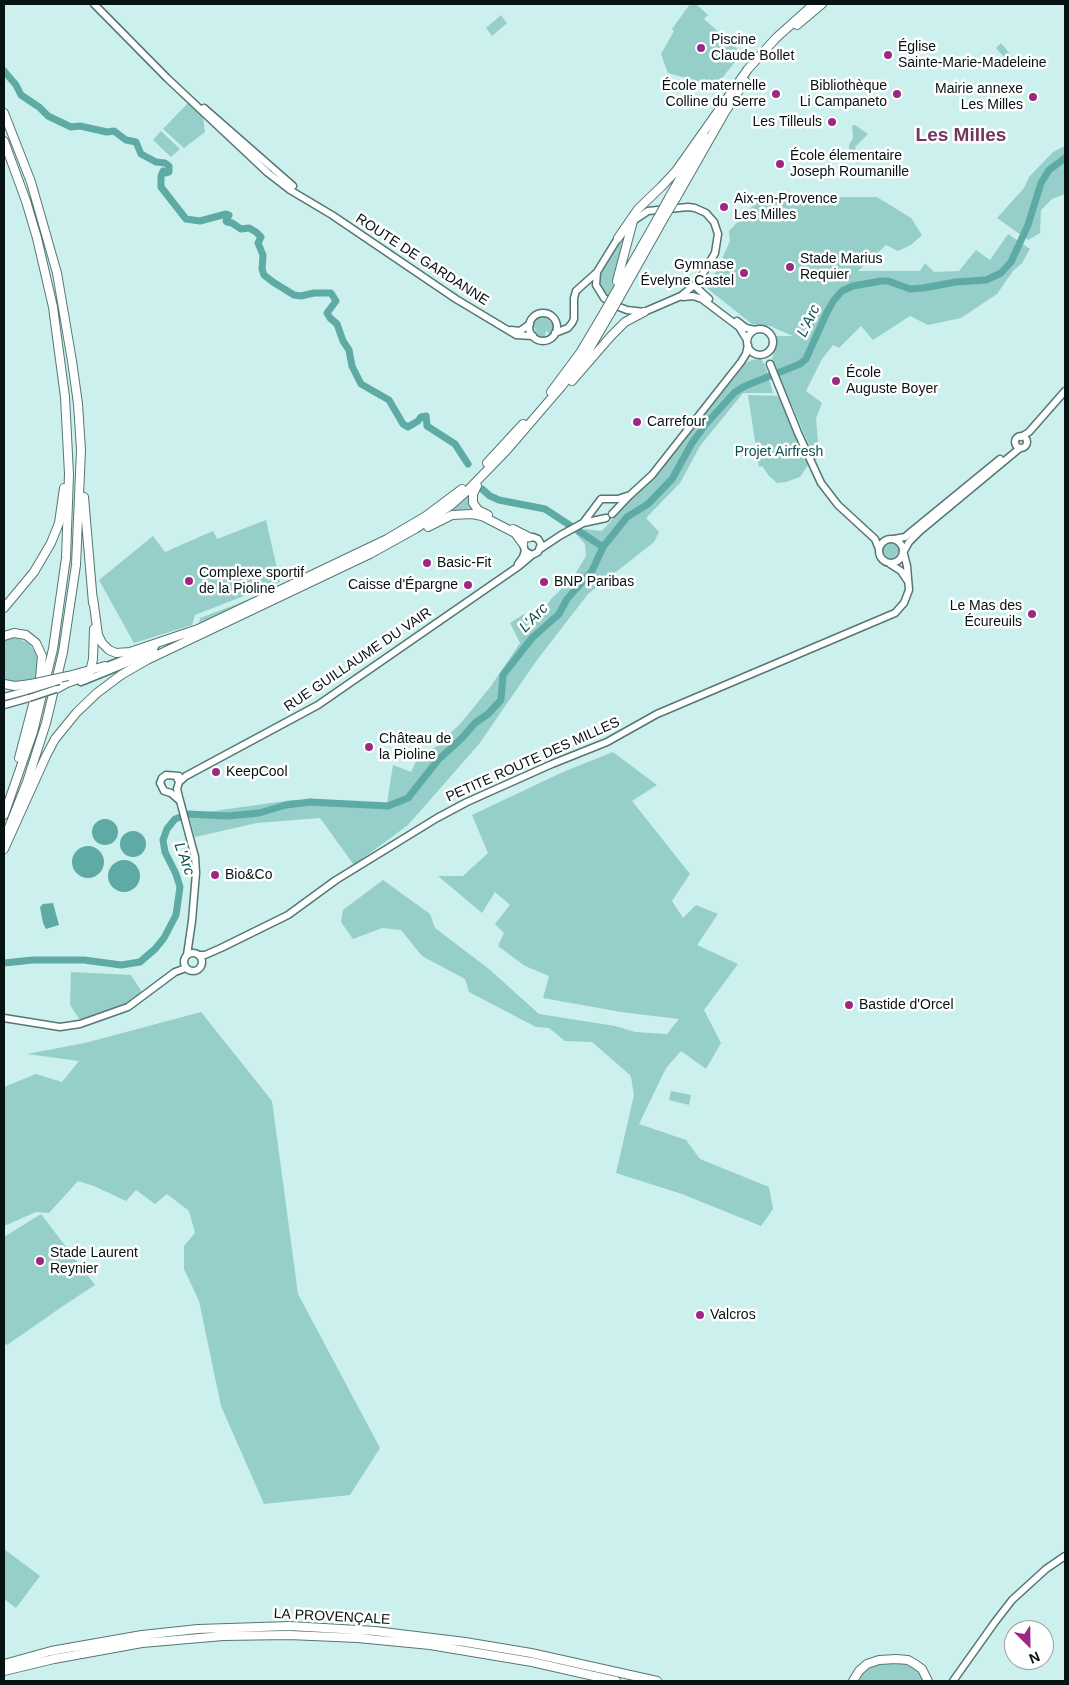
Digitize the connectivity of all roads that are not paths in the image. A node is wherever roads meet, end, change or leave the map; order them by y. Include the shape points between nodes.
1 (94, 4) edge
2 (814, 4) edge
3 (822, 4) edge
4 (728, 96) junction
5 (4, 113) edge
6 (4, 141) edge
7 (672, 198) junction
8 (633, 221) junction
9 (618, 238) junction
10 (597, 272) junction
11 (698, 282) junction
12 (598, 290) junction
13 (575, 294) junction
14 (615, 296) junction
15 (672, 300) junction
16 (608, 312) junction
17 (644, 312) junction
18 (556, 323) junction
19 (572, 323) junction
20 (530, 324) junction
21 (505, 328) junction
22 (755, 330) junction
23 (555, 333) junction
24 (533, 336) junction
25 (748, 342) junction
26 (756, 354) junction
27 (742, 362) junction
28 (770, 364) dead end
29 (1065, 391) edge
30 (1065, 397) edge
31 (68, 432) junction
32 (1024, 438) junction
33 (514, 442) junction
34 (1018, 447) junction
35 (81, 450) junction
36 (506, 451) junction
37 (629, 496) junction
38 (608, 499) junction
39 (596, 506) junction
40 (609, 516) junction
41 (582, 524) junction
42 (561, 535) junction
43 (871, 535) junction
44 (529, 537) junction
45 (892, 539) junction
46 (539, 541) junction
47 (524, 548) junction
48 (879, 549) junction
49 (540, 550) junction
50 (904, 553) junction
51 (370, 554) junction
52 (532, 554) junction
53 (890, 564) junction
54 (513, 570) junction
55 (909, 584) junction
56 (93, 598) junction
57 (4, 608) edge
58 (253, 610) junction
59 (198, 629) junction
60 (4, 636) edge
61 (105, 666) joint
62 (90, 671) junction
63 (67, 681) junction
64 (4, 684) edge
65 (30, 687) junction
66 (56, 689) joint
67 (4, 697) edge
68 (4, 705) edge
69 (177, 782) junction
70 (171, 793) junction
71 (180, 801) junction
72 (4, 806) edge
73 (4, 815) edge
74 (4, 840) edge
75 (4, 849) edge
76 (190, 942) junction
77 (221, 948) junction
78 (187, 954) junction
79 (197, 954) junction
80 (202, 963) junction
81 (185, 965) junction
82 (4, 1018) edge
83 (1065, 1556) edge
84 (4, 1664) edge
85 (4, 1671) edge
86 (616, 1681) edge
87 (657, 1681) edge
88 (853, 1681) edge
89 (928, 1681) edge
90 (953, 1681) edge

1 - 21 main road, ROUTE DE GARDANNE via 268,173 456,299
2 - 4 highway via 759,56
3 - 7 highway via 779,42 748,76
4 - 7 highway
4 - 9 highway via 676,171 638,209
5 - 35 highway via 40,209 57,273 70,339
6 - 31 highway via 26,201 53,307
7 - 14 highway, bridge
8 - 9 main road
8 - 11 main road via 648,211 688,207 709,216 717,229 718,240 715,253
8 - 14 highway
9 - 10 main road
10 - 12 main road
10 - 13 main road
11 - 15 main road
11 - 22 main road via 697,288 706,297 746,328
12 - 13 main road via 585,287
12 - 17 main road via 614,305
13 - 19 main road
14 - 16 highway, bridge
15 - 17 main road
15 - 25 main road via 687,296 702,299 739,328
16 - 33 highway via 587,353
16 - 59 highway via 554,388 466,486 446,502 387,539
17 - 33 highway via 625,322 611,336 546,411
18 - 19 main road via 564,326
18 - 20 main road via 551,316 541,313
18 - 23 main road
19 - 23 main road
20 - 21 main road via 520,331
20 - 24 main road
21 - 24 main road, ROUTE DE GARDANNE via 516,335
22 - 25 main road
22 - 26 main road via 763,329 770,334 773,343 768,361
23 - 24 main road via 552,338 544,340
25 - 26 main road
25 - 27 main road
26 - 27 main road
27 - 37 main road via 652,474
28 - 43 main road via 821,483 844,511
29 - 32 main road
30 - 32 main road
31 - 57 highway via 63,503 55,534 47,552
31 - 73 highway via 66,558 56,632 36,720
32 - 34 main road via 1026,446
32 - 34 main road via 1016,439
33 - 36 highway
34 - 45 main road via 912,532
34 - 50 main road via 920,531 908,543
35 - 56 highway
35 - 74 highway via 76,565 63,652 46,723
36 - 44 highway via 475,488 473,503 478,510
36 - 51 highway via 450,506
37 - 38 main road
37 - 40 main road
38 - 39 main road via 601,499
38 - 40 main road via 614,506
39 - 40 main road via 599,515
39 - 41 main road
40 - 41 main road
41 - 42 main road
42 - 46 main road
42 - 49 main road
43 - 45 main road
43 - 48 main road
44 - 46 main road
44 - 47 main road via 525,539
45 - 48 main road via 881,544
45 - 50 main road via 902,546
46 - 49 main road
47 - 51 highway via 515,533 482,516 460,514
47 - 52 main road
47 - 54 main road, RUE GUILLAUME DU VAIR via 523,557
48 - 53 main road via 882,559
49 - 52 main road
50 - 53 main road via 896,563
50 - 55 main road, PETITE ROUTE DES MILLES
51 - 58 highway
52 - 54 main road, RUE GUILLAUME DU VAIR
53 - 55 main road via 901,571
54 - 69 main road, RUE GUILLAUME DU VAIR via 318,705
55 - 77 main road, PETITE ROUTE DES MILLES via 904,603 895,613 671,708 607,742 467,802 336,880 288,915
56 - 59 highway via 100,639 116,653 130,652
56 - 62 highway
58 - 63 main road via 116,669
58 - 75 highway via 136,666 89,700 51,746
59 - 61 main road
60 - 72 highway via 14,633 28,636 38,646 43,660 34,706
61 - 62 highway
62 - 63 highway
63 - 65 highway, bridge
63 - 66 highway
64 - 65 highway
65 - 67 main road
66 - 68 main road, bridge
69 - 70 main road
69 - 70 main road via 166,774 160,780 162,789
69 - 71 main road
70 - 71 main road
71 - 76 main road via 195,857
76 - 78 main road
76 - 79 main road
77 - 79 main road, PETITE ROUTE DES MILLES via 205,955
77 - 80 main road, PETITE ROUTE DES MILLES
78 - 79 main road
78 - 81 main road
79 - 80 main road
80 - 81 main road via 196,970
81 - 82 main road via 128,1007 80,1024 60,1027
83 - 90 main road via 1024,1588
84 - 87 highway, LA PROVENÇALE via 51,1651 142,1635 212,1628 305,1626 392,1632 465,1642 532,1653
85 - 86 highway, LA PROVENÇALE via 54,1658 142,1643 223,1636 289,1635 430,1645 532,1662
88 - 89 highway via 867,1664 896,1659 915,1664 922,1669

